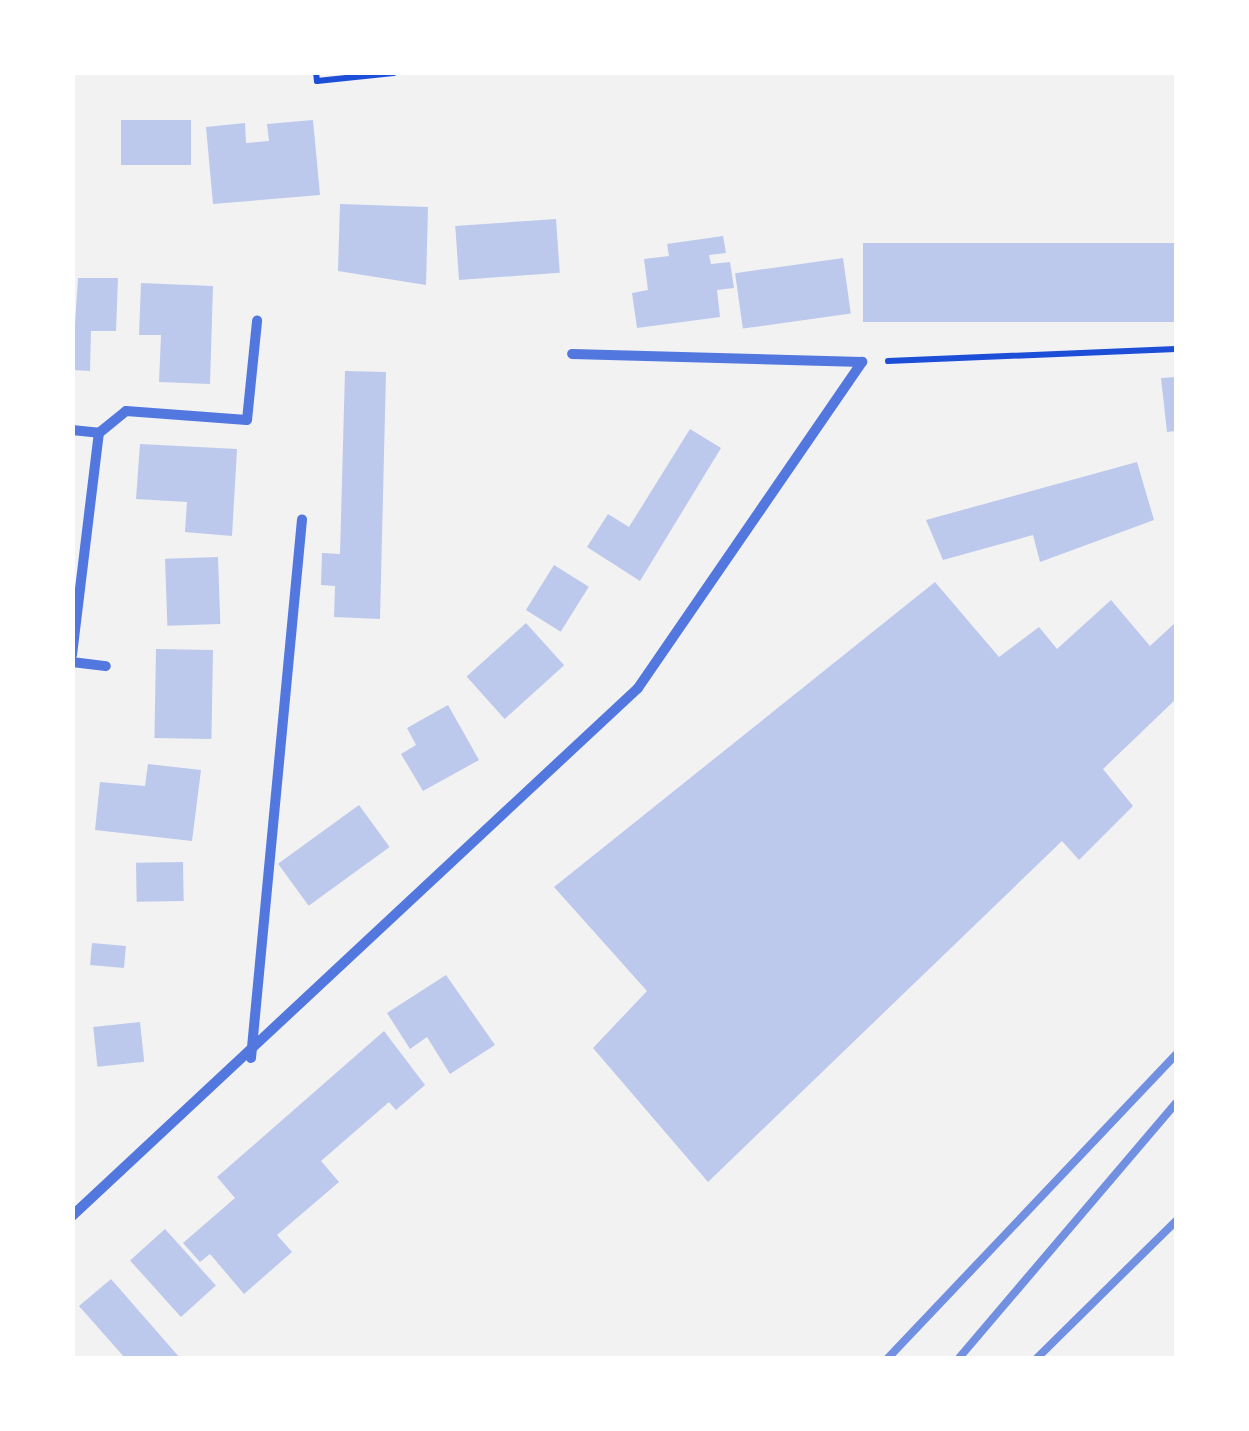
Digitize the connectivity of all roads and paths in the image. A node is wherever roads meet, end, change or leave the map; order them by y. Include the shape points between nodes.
1 (316, 72) edge
2 (394, 72) edge
3 (257, 321) dead end
4 (1176, 349) edge
5 (572, 354) dead end
6 (862, 362) junction
7 (72, 430) edge
8 (99, 433) junction
9 (302, 518) dead end
10 (72, 659) edge
11 (106, 666) dead end
12 (250, 1058) junction
13 (72, 1216) edge

1 - 2 path via 317,81
3 - 8 street via 248,420 126,410
4 - 6 path
5 - 6 street
6 - 12 street via 638,688
7 - 8 street
8 - 10 street
9 - 12 street
10 - 11 street
12 - 13 street

